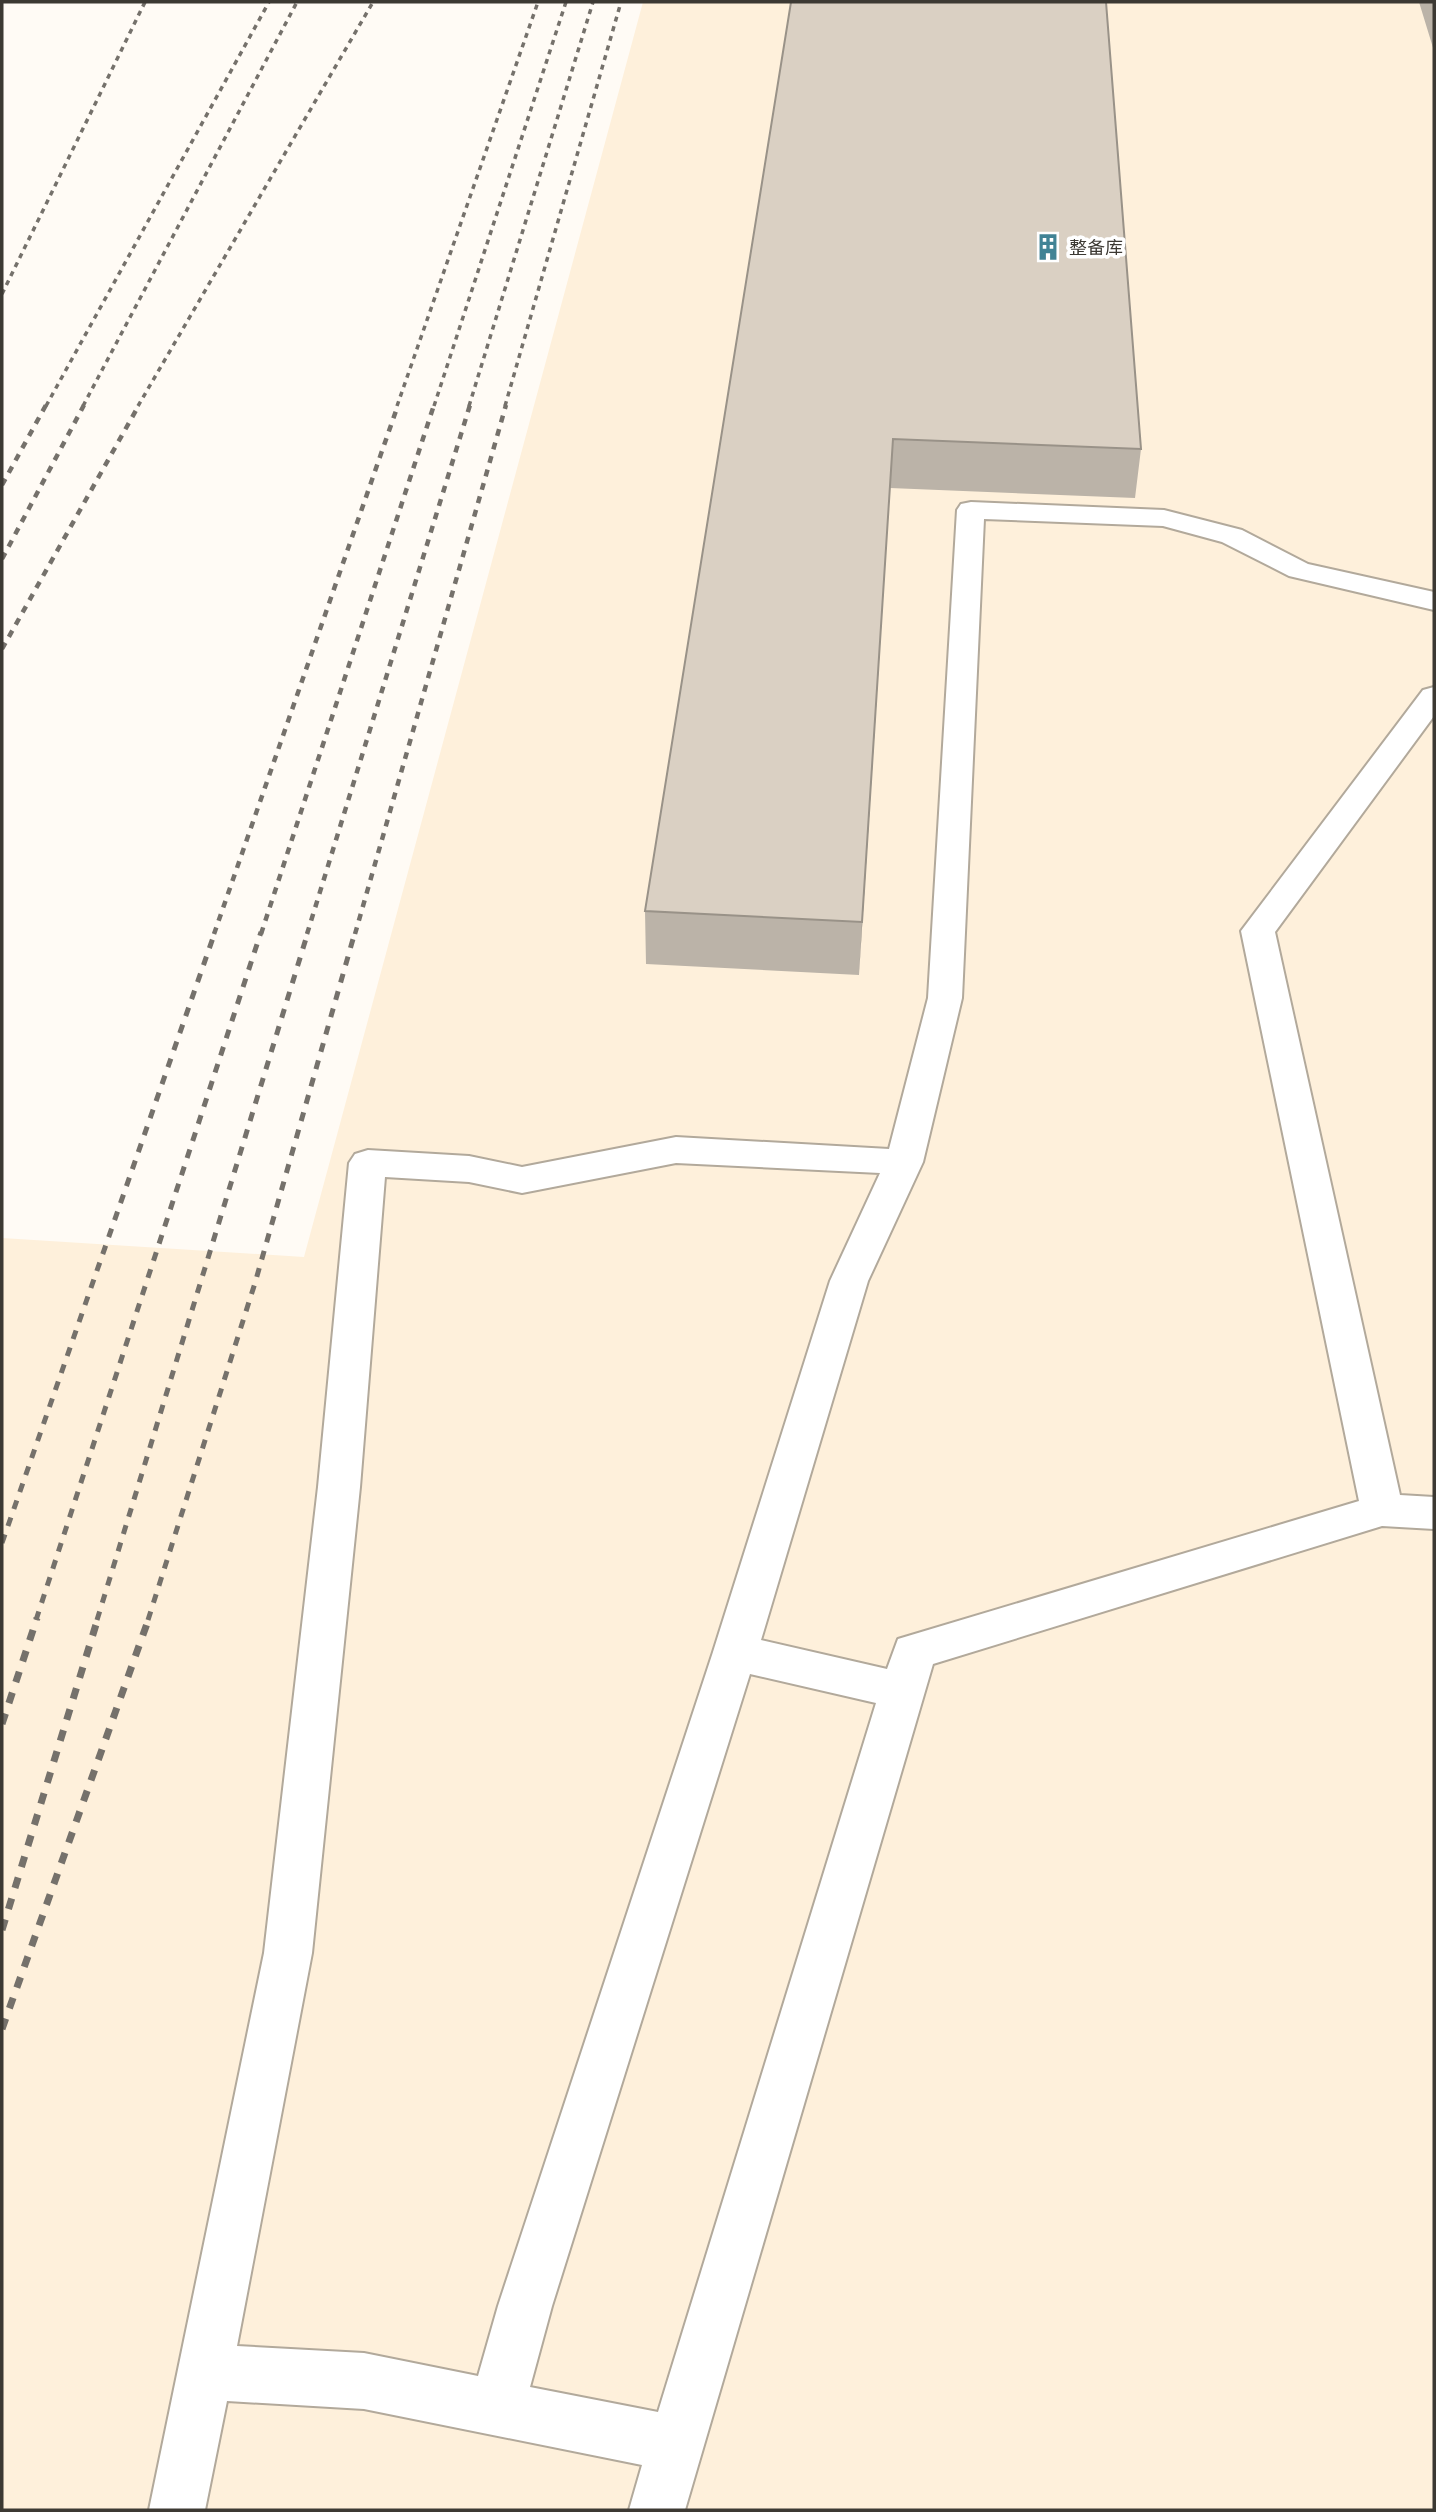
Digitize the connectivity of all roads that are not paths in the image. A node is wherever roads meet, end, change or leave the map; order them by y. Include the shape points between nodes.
1 (1434, 601) edge
2 (1434, 696) edge
3 (904, 1162) junction
4 (1382, 1510) junction
5 (1434, 1513) edge
6 (735, 1652) junction
7 (902, 1690) junction
8 (206, 2372) junction
9 (496, 2408) junction
10 (677, 2444) junction
11 (177, 2510) edge
12 (657, 2510) edge

1 - 3 lane via 1300,570 1232,536 1164,518 971,510 945,999
2 - 4 lane via 1258,931
3 - 6 lane via 849,1281
3 - 8 lane via 676,1150 522,1180 469,1169 368,1163 340,1487 288,1953
4 - 5 lane
4 - 7 lane via 914,1652
6 - 7 lane
6 - 9 lane
7 - 10 lane
8 - 9 lane via 364,2381
8 - 11 lane
9 - 10 lane
10 - 12 lane

